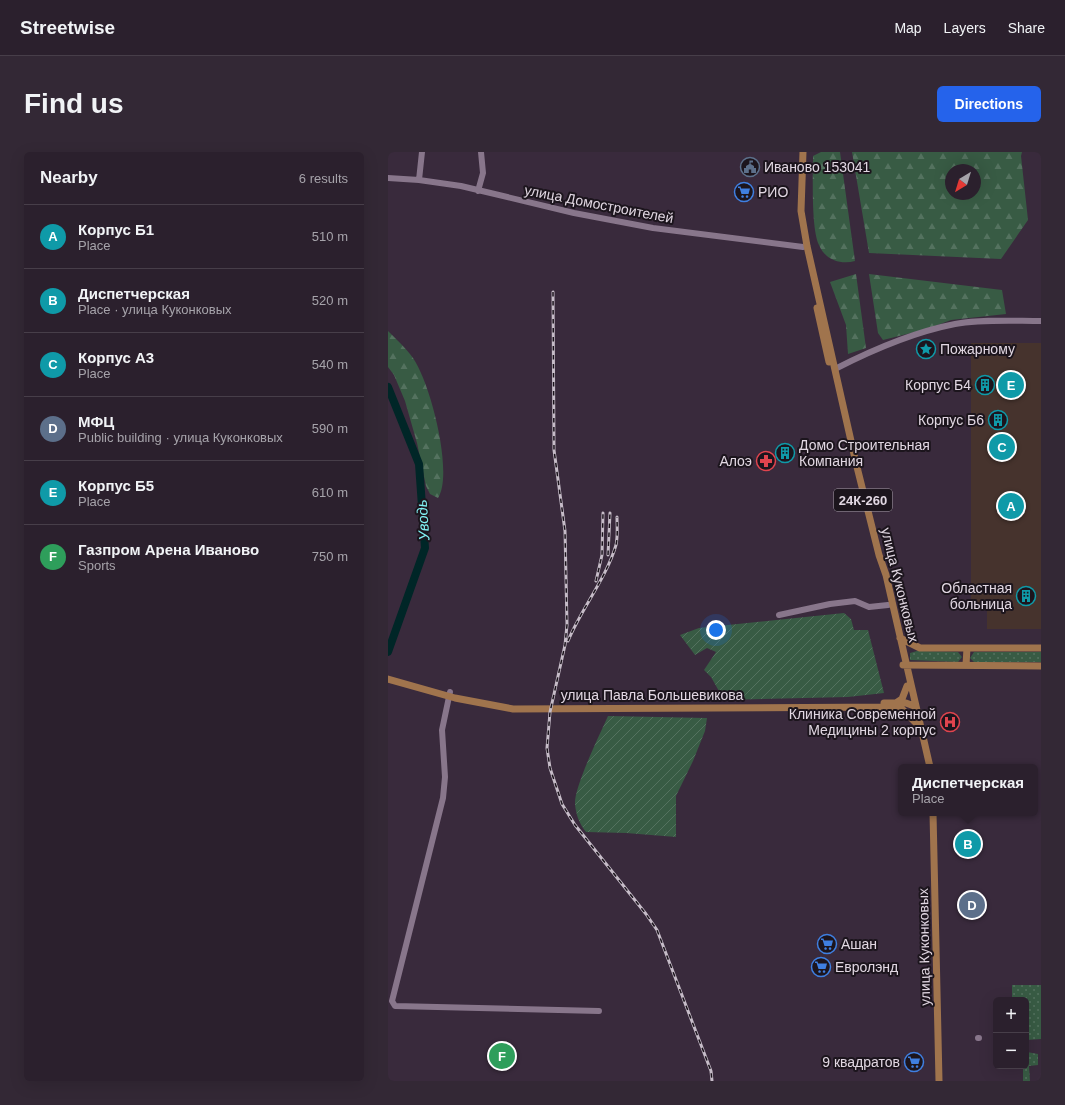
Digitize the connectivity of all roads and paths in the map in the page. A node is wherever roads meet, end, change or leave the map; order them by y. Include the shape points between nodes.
1 (422, 152) edge
2 (480, 152) edge
3 (801, 152) edge
4 (388, 178) edge
5 (419, 180) junction
6 (478, 191) junction
7 (805, 247) junction
8 (1041, 321) edge
9 (834, 370) junction
10 (888, 605) junction
11 (779, 615) dead end
12 (900, 638) junction
13 (967, 648) junction
14 (1041, 648) edge
15 (905, 665) junction
16 (919, 665) junction
17 (966, 665) junction
18 (1041, 666) edge
19 (388, 676) edge
20 (388, 679) edge
21 (401, 681) junction
22 (910, 686) junction
23 (449, 694) junction
24 (891, 705) junction
25 (913, 706) junction
26 (915, 722) junction
27 (924, 764) edge
28 (929, 764) edge
29 (934, 816) edge
30 (938, 816) edge
31 (599, 1011) dead end
32 (939, 1081) edge
33 (944, 1081) edge

1 - 5 street
2 - 6 street via 483,173
3 - 7 main road, 24К-260 via 799,212
4 - 5 street, улица Домостроителей
5 - 6 street, улица Домостроителей
6 - 7 street, улица Домостроителей via 653,228
7 - 9 main road, улица Куконковых / 24К-260 via 819,324
8 - 9 street via 956,324 914,336
9 - 10 main road, улица Куконковых / 24К-260
9 - 12 main road, улица Куконковых
10 - 11 street via 869,607 855,601
10 - 15 main road, улица Куконковых / 24К-260
12 - 13 main road via 920,648
12 - 15 main road, улица Куконковых
13 - 14 main road
13 - 17 main road
15 - 16 main road
15 - 22 main road, улица Куконковых / 24К-260
16 - 17 main road
16 - 22 main road via 912,671
17 - 18 main road
19 - 21 main road
20 - 21 main road, улица Павла Большевикова
21 - 23 main road, улица Павла Большевикова
22 - 24 main road via 902,699
22 - 25 main road, улица Куконковых
23 - 24 main road, улица Павла Большевикова via 495,702 543,705
23 - 31 street via 442,730 445,777 443,798 392,1001 395,1006
24 - 25 main road
24 - 26 main road, улица Павла Большевикова via 903,710
25 - 26 main road, улица Куконковых
25 - 28 main road, улица Куконковых
26 - 27 main road, улица Куконковых
29 - 32 main road, улица Куконковых
30 - 33 main road, улица Куконковых

